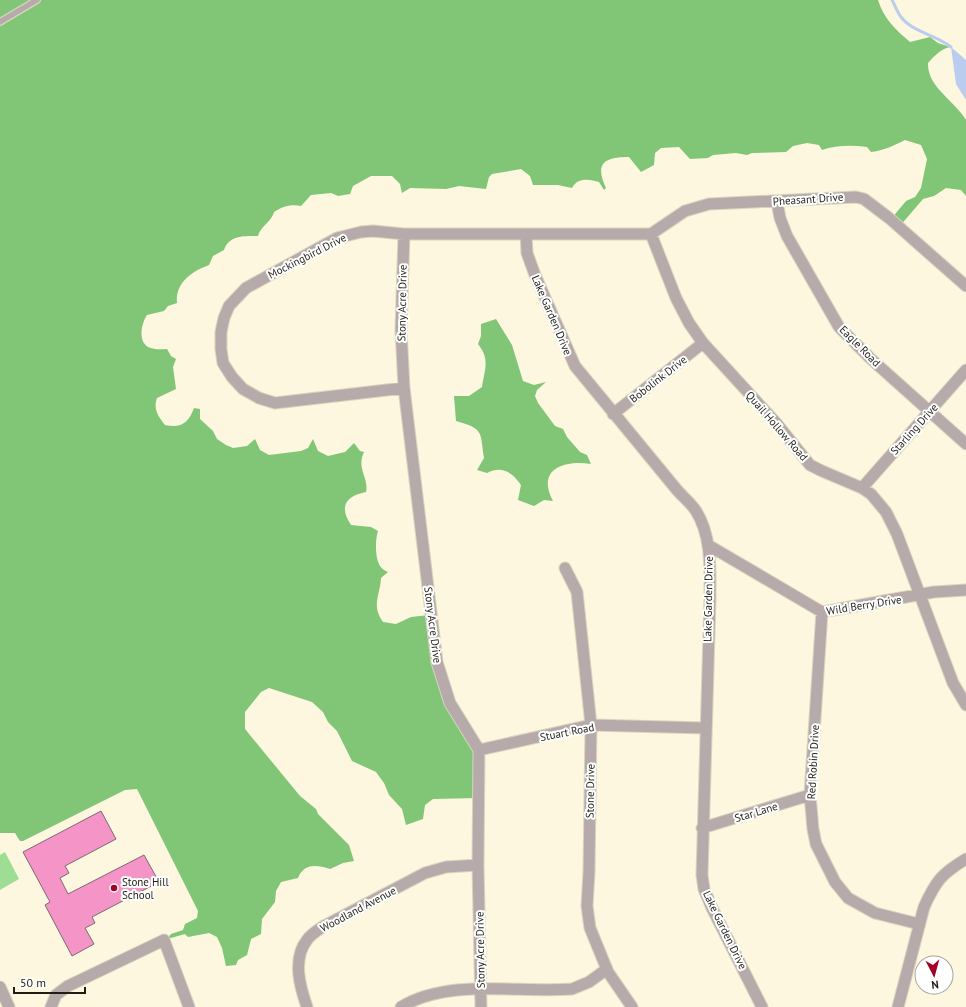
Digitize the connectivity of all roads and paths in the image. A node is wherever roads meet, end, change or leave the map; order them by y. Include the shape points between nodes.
1 (37, 0) edge
2 (0, 22) edge
3 (777, 202) junction
4 (404, 234) junction
5 (526, 234) junction
6 (651, 234) junction
7 (966, 286) edge
8 (703, 343) junction
9 (966, 370) edge
10 (404, 388) junction
11 (930, 411) junction
12 (613, 414) junction
13 (966, 444) edge
14 (862, 488) junction
15 (708, 545) junction
16 (565, 568) dead end
17 (966, 590) edge
18 (919, 596) junction
19 (822, 612) junction
20 (966, 705) edge
21 (592, 725) junction
22 (705, 728) junction
23 (479, 750) junction
24 (810, 795) junction
25 (702, 828) junction
26 (966, 859) edge
27 (478, 865) junction
28 (919, 924) junction
29 (607, 969) junction
30 (0, 987) edge
31 (481, 990) junction
32 (9, 1007) edge
33 (51, 1007) edge
34 (189, 1007) edge
35 (307, 1007) edge
36 (401, 1007) edge
37 (481, 1007) edge
38 (632, 1007) edge
39 (762, 1007) edge
40 (898, 1007) edge

1 - 2 lane
3 - 6 street, Pheasant Drive via 709,204 695,207
3 - 7 street, Pheasant Drive via 845,196 864,199
3 - 11 street, Eagle Road via 787,236 839,328
4 - 5 street, Mockingbird Drive
4 - 10 street, Stony Acre Drive via 401,316
4 - 10 street, Mockingbird Drive via 361,232 337,238 246,288 229,306 224,318 220,343 223,363 243,389 275,403
5 - 6 street, Mockingbird Drive
5 - 12 street, Lake Garden Drive via 527,253 535,275 575,366
6 - 8 street, Quail Hollow Road via 676,298
8 - 12 street, Bobolink Drive
8 - 14 street, Quail Hollow Road via 777,424 810,465
9 - 11 street, Starling Drive
10 - 23 street, Stony Acre Drive via 437,662 450,703
11 - 13 street, Eagle Road
11 - 14 street, Starling Drive
12 - 15 street, Lake Garden Drive via 696,511
14 - 18 street, Quail Hollow Road via 875,498 886,512
15 - 19 street, Wild Berry Drive
15 - 22 street, Lake Garden Drive via 710,599
16 - 21 street, Stone Drive via 577,592
17 - 18 street, Wild Berry Drive via 934,592
18 - 19 street, Wild Berry Drive
18 - 20 street, Quail Hollow Road via 953,683
19 - 24 street, Red Robin Drive
21 - 22 street, Stuart Road
21 - 23 street, Stuart Road
21 - 29 street, Stone Drive via 587,906 590,928
22 - 25 street, Lake Garden Drive
23 - 27 street, Stony Acre Drive
24 - 25 street, Star Lane
24 - 28 street, Red Robin Drive via 816,844 841,891 856,904 875,913
25 - 39 street, Lake Garden Drive via 701,864 704,889
26 - 28 street via 939,879 929,894
27 - 31 street, Stony Acre Drive
27 - 35 street, Woodland Avenue via 446,867 425,873 324,926 310,936 302,948 298,978
28 - 40 street
29 - 31 street via 572,989
29 - 38 street, Stone Drive
30 - 32 street
31 - 36 street via 448,991
31 - 37 street, Stony Acre Drive
33 - 34 street via 56,995 68,986 164,940

